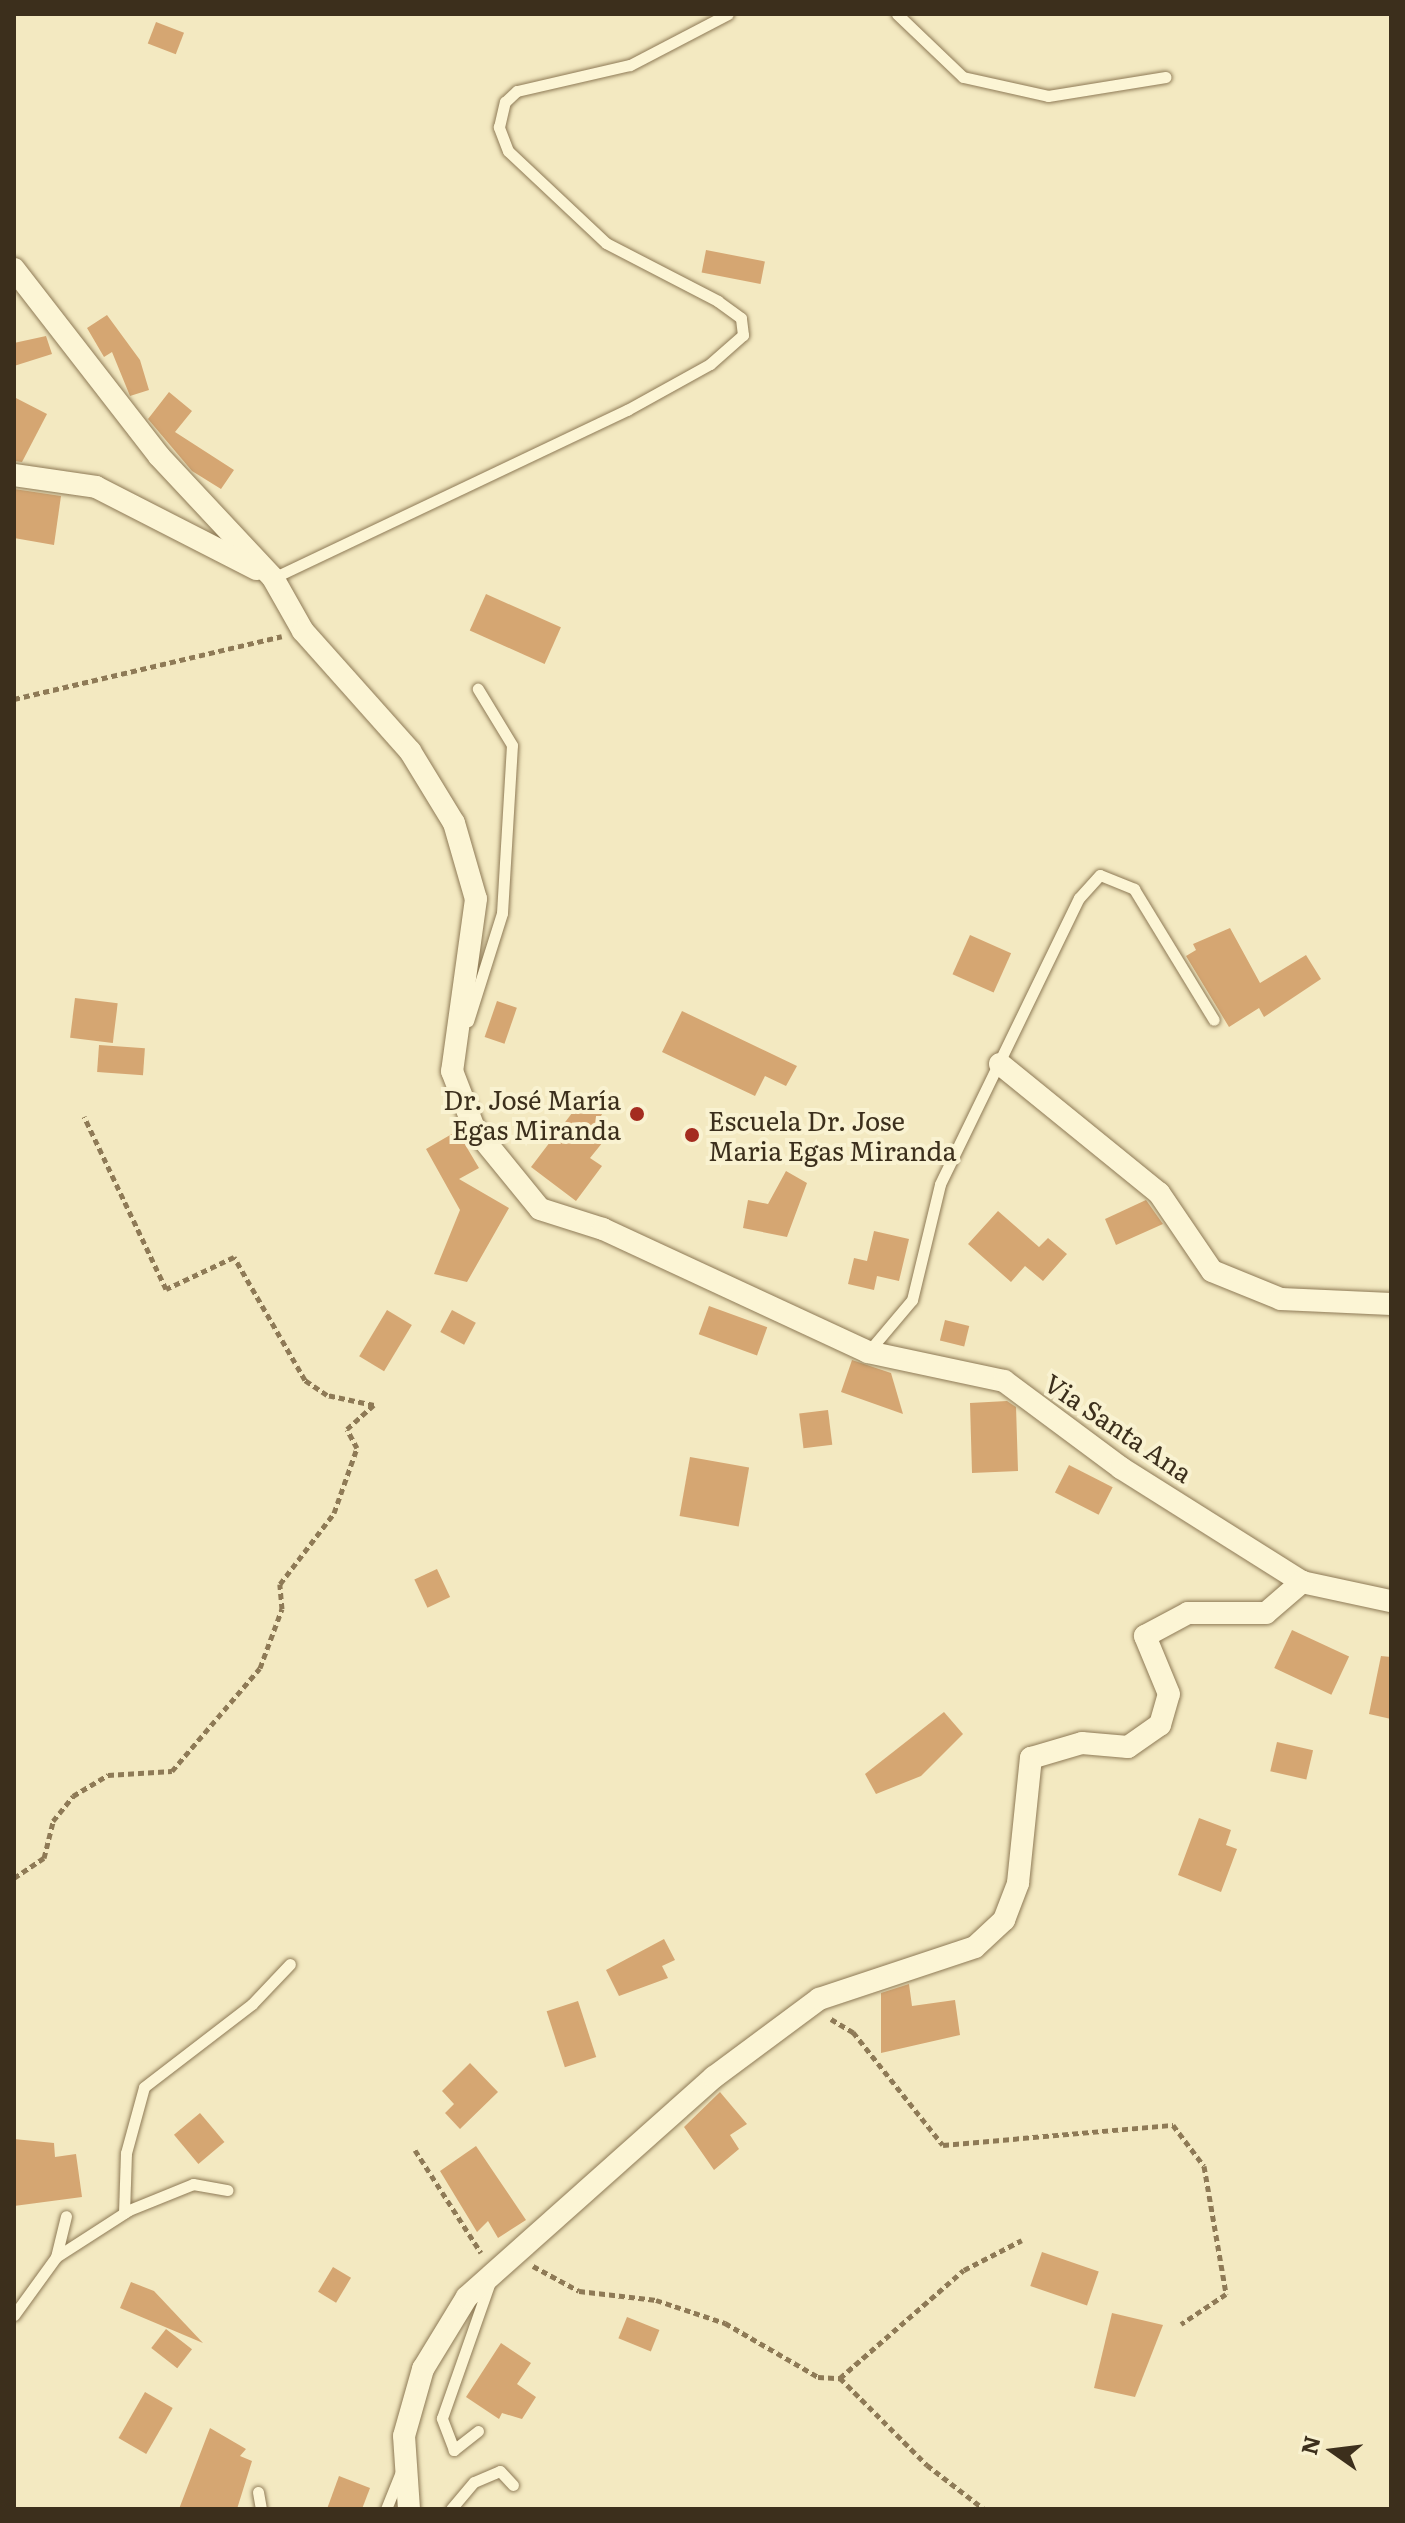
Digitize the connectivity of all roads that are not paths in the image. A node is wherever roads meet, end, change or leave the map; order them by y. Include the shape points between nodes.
1 (728, 14) edge
2 (897, 14) edge
3 (1165, 77) dead end
4 (14, 269) edge
5 (14, 475) edge
6 (273, 578) junction
7 (478, 689) dead end
8 (1214, 1020) dead end
9 (1000, 1064) junction
10 (452, 1071) junction
11 (1391, 1304) edge
12 (868, 1352) junction
13 (1302, 1582) junction
14 (1391, 1601) edge
15 (290, 1964) dead end
16 (227, 2190) dead end
17 (124, 2213) junction
18 (66, 2216) dead end
19 (56, 2257) junction
20 (493, 2274) junction
21 (14, 2315) edge
22 (478, 2431) dead end
23 (406, 2461) junction
24 (513, 2485) dead end
25 (258, 2492) dead end
26 (261, 2509) edge
27 (386, 2509) edge
28 (409, 2509) edge
29 (451, 2509) edge

1 - 6 lane via 630,65 517,91 505,102 499,127 508,151 606,243 718,301 741,318 743,335 710,364 627,410
2 - 3 lane via 963,77 1048,96
4 - 6 street via 151,446
5 - 6 street via 96,487
6 - 10 street via 303,631 410,751 454,823 476,899
7 - 10 lane via 512,745 502,913
8 - 9 lane via 1134,889 1100,875 1079,898
9 - 11 street via 1159,1193 1212,1271 1281,1299
9 - 12 lane via 940,1184 912,1300
10 - 12 street, Via Santa Ana via 474,1128 540,1209 603,1229
12 - 13 street, Via Santa Ana via 1004,1381 1121,1468
13 - 14 street, Via Santa Ana
13 - 20 street via 1266,1613 1188,1613 1145,1636 1169,1694 1160,1725 1128,1747 1082,1743 1031,1758 1018,1883 1004,1920 975,1947 869,1977 810,2006 714,2077
15 - 17 lane via 252,2004 144,2087 126,2153
16 - 17 lane via 193,2184
17 - 19 lane
18 - 19 lane
19 - 21 lane
20 - 22 lane via 442,2418 454,2450
20 - 23 street via 467,2297 423,2369 404,2436
23 - 27 lane
23 - 28 street
24 - 29 lane via 500,2471 474,2482
25 - 26 lane

